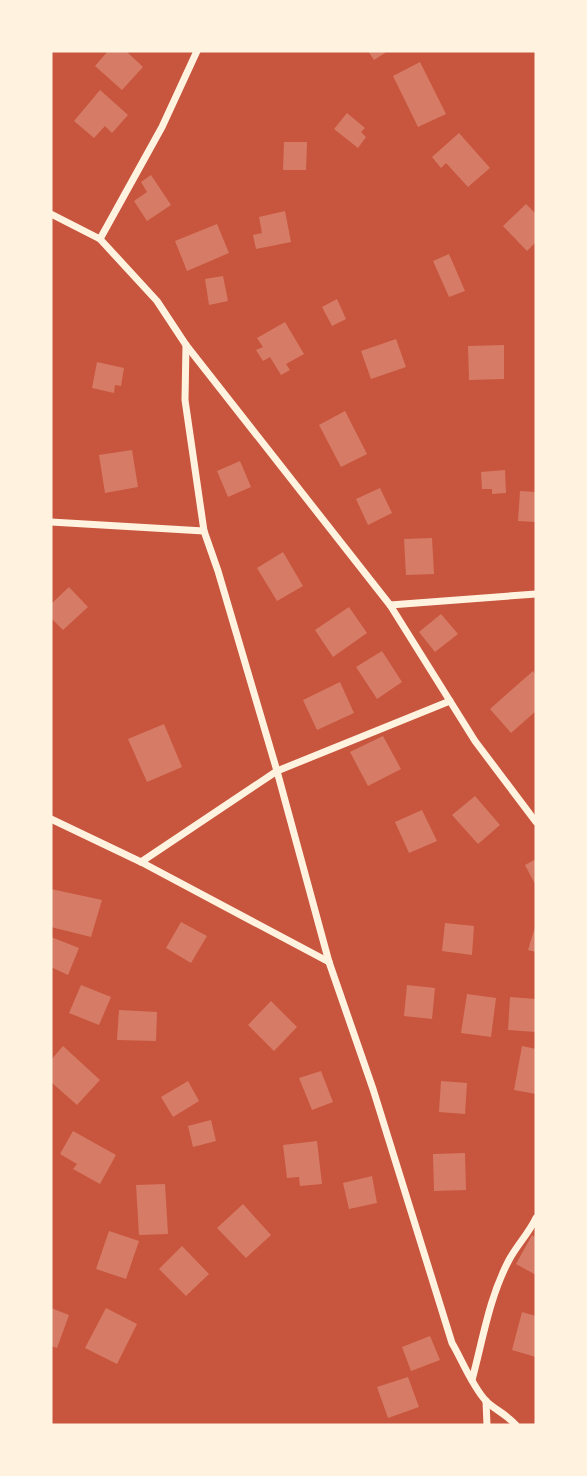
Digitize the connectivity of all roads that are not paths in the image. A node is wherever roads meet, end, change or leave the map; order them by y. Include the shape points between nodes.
1 (197, 51) edge
2 (51, 214) edge
3 (100, 239) junction
4 (186, 345) junction
5 (51, 522) edge
6 (204, 531) junction
7 (536, 594) edge
8 (390, 605) junction
9 (450, 701) junction
10 (277, 771) junction
11 (51, 819) edge
12 (536, 822) edge
13 (141, 862) junction
14 (328, 961) junction
15 (536, 1218) edge
16 (472, 1381) junction
17 (486, 1401) junction
18 (487, 1425) edge
19 (516, 1425) edge

1 - 3 street via 162,127
2 - 3 street
3 - 4 street via 157,301
4 - 6 street via 186,400
4 - 8 street
5 - 6 street
6 - 10 street
7 - 8 street
8 - 9 street
9 - 10 street
9 - 12 street
10 - 13 street
10 - 14 street
11 - 13 street
13 - 14 street
14 - 16 street via 452,1343
15 - 16 street via 495,1292
16 - 17 street
17 - 18 street
17 - 19 street

